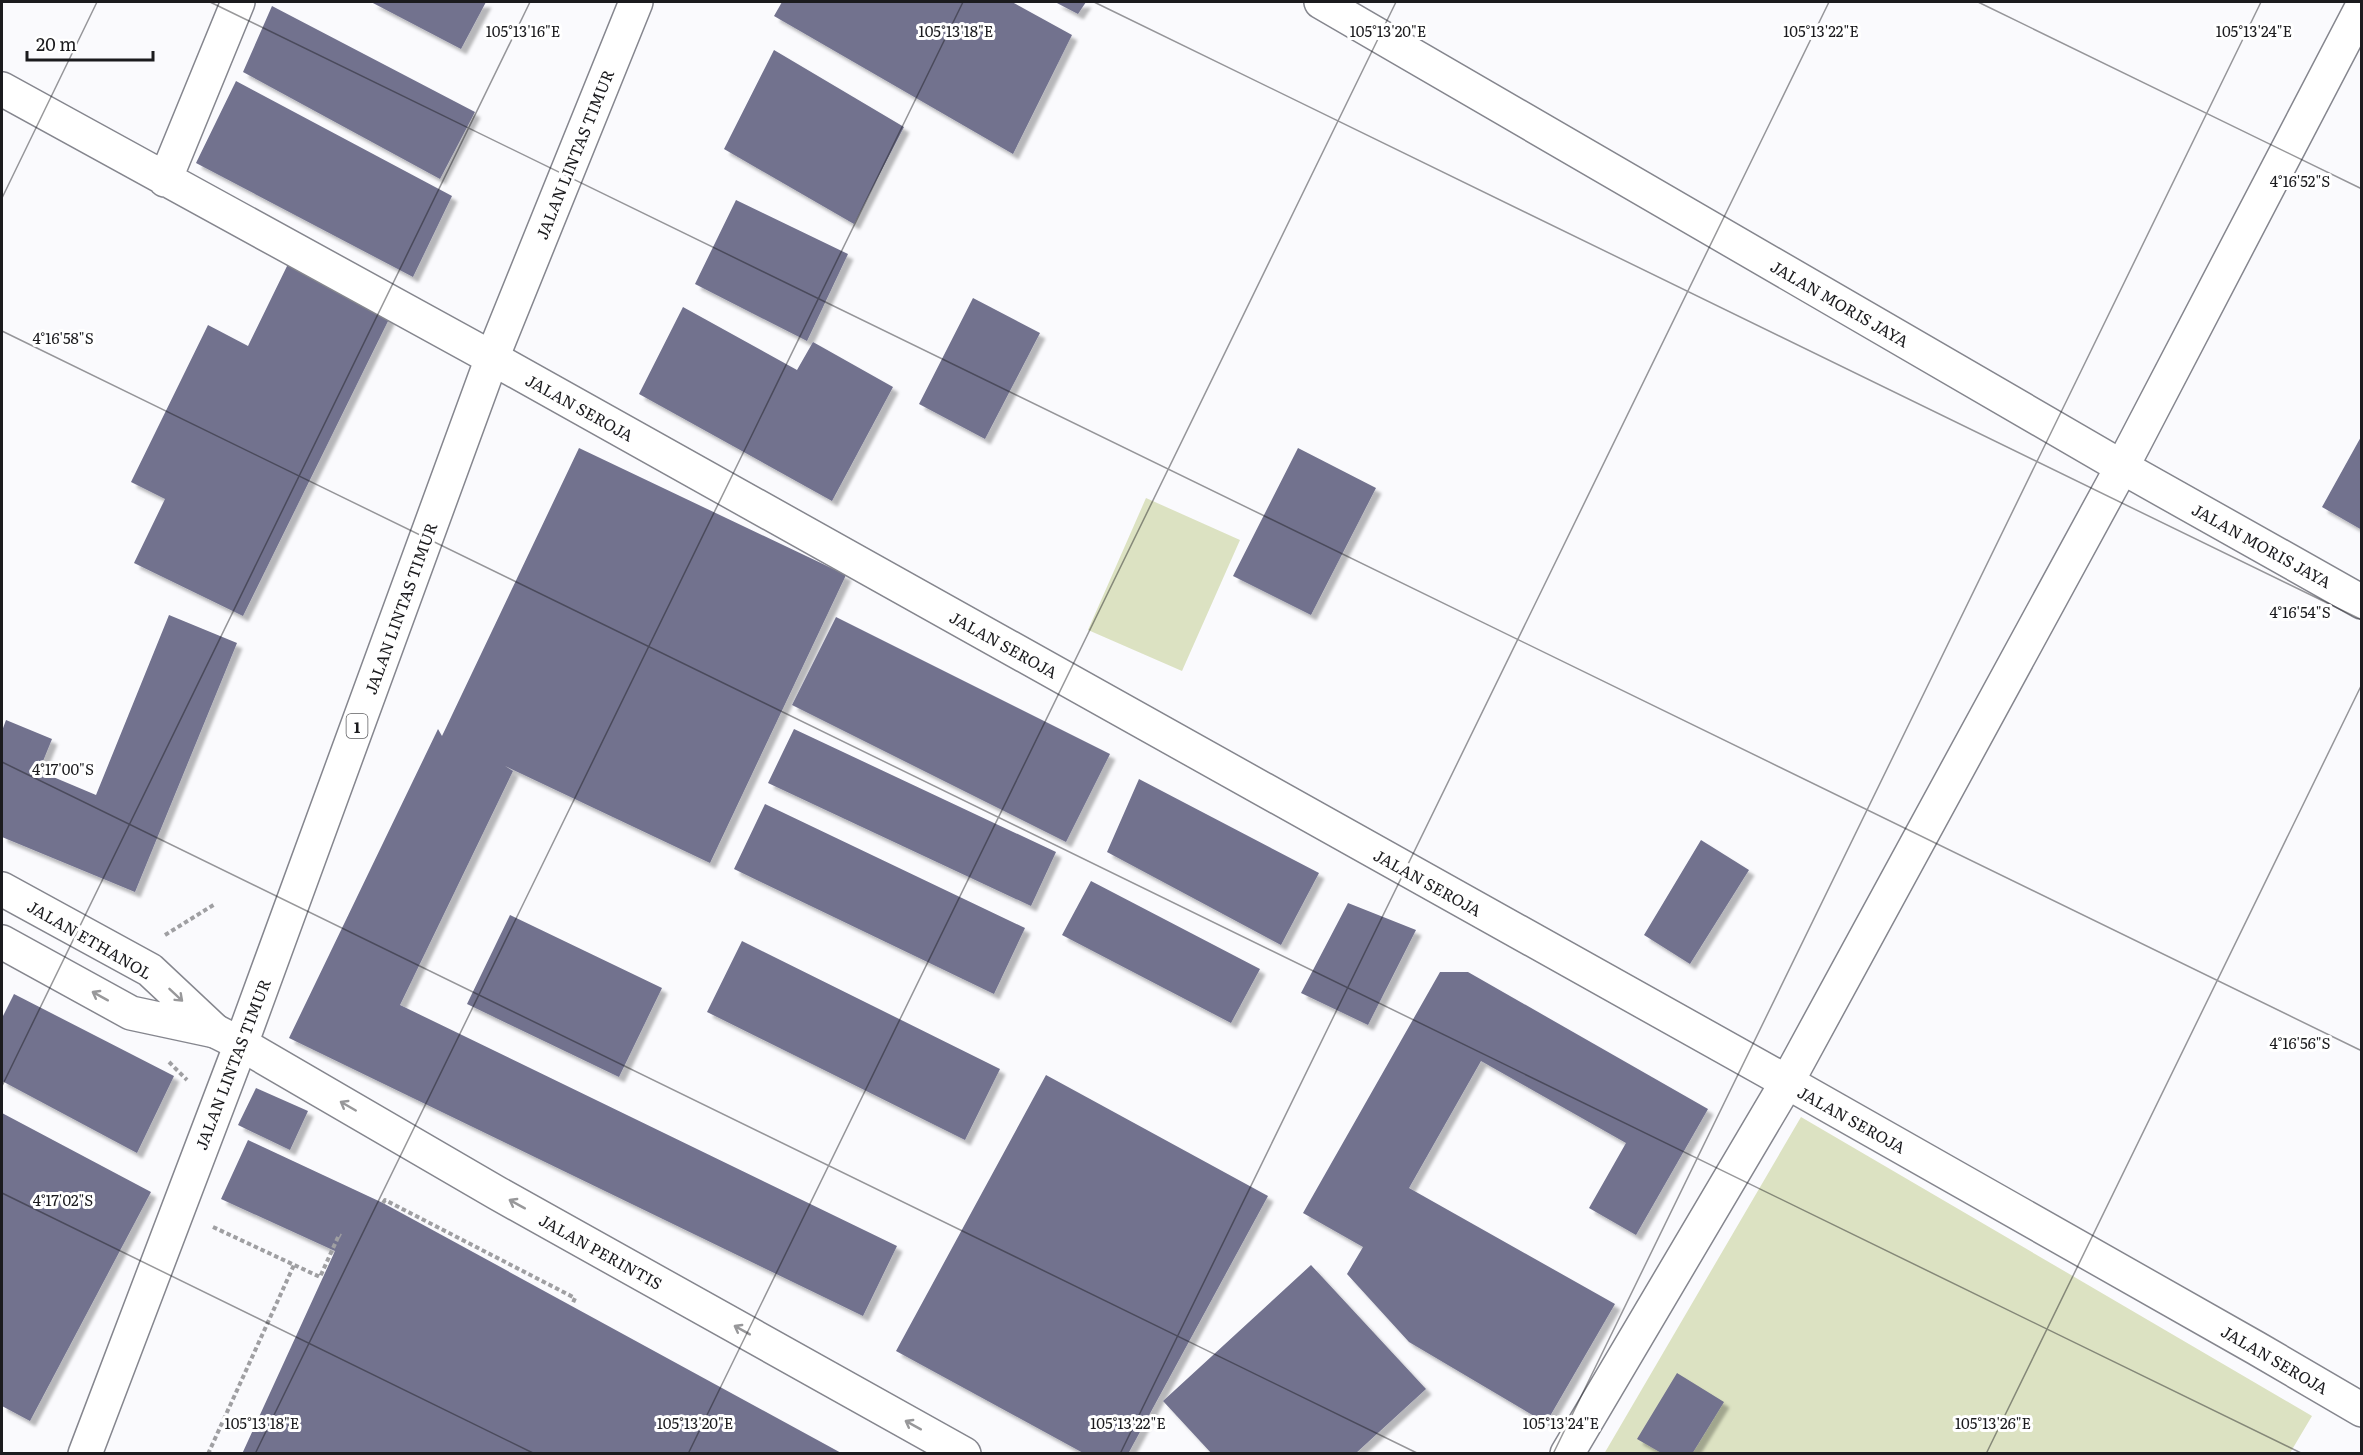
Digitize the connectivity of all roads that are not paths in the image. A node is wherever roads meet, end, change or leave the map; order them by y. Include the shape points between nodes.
1 (238, 2) edge
2 (636, 2) edge
3 (1321, 2) edge
4 (2361, 7) edge
5 (2, 89) edge
6 (165, 180) junction
7 (492, 358) junction
8 (2122, 467) junction
9 (2361, 602) edge
10 (2, 889) edge
11 (2, 942) edge
12 (228, 1038) junction
13 (1787, 1082) junction
14 (2361, 1410) edge
15 (85, 1454) edge
16 (964, 1454) edge
17 (1567, 1454) edge

1 - 6 main road
2 - 7 main road, JALAN LINTAS TIMUR / 1
3 - 8 main road, JALAN MORIS JAYA
4 - 8 main road
5 - 6 main road, JALAN SEROJA
6 - 7 main road, JALAN SEROJA
7 - 12 main road, JALAN LINTAS TIMUR / 1
7 - 13 main road, JALAN SEROJA
8 - 9 main road, JALAN MORIS JAYA
8 - 13 main road
10 -> 12 main road, JALAN ETHANOL via 150,970
12 -> 11 main road via 131,1014
12 - 15 main road, JALAN LINTAS TIMUR / 1 via 177,1210
16 -> 12 main road, JALAN PERINTIS
13 - 14 main road, JALAN SEROJA
13 - 17 main road

